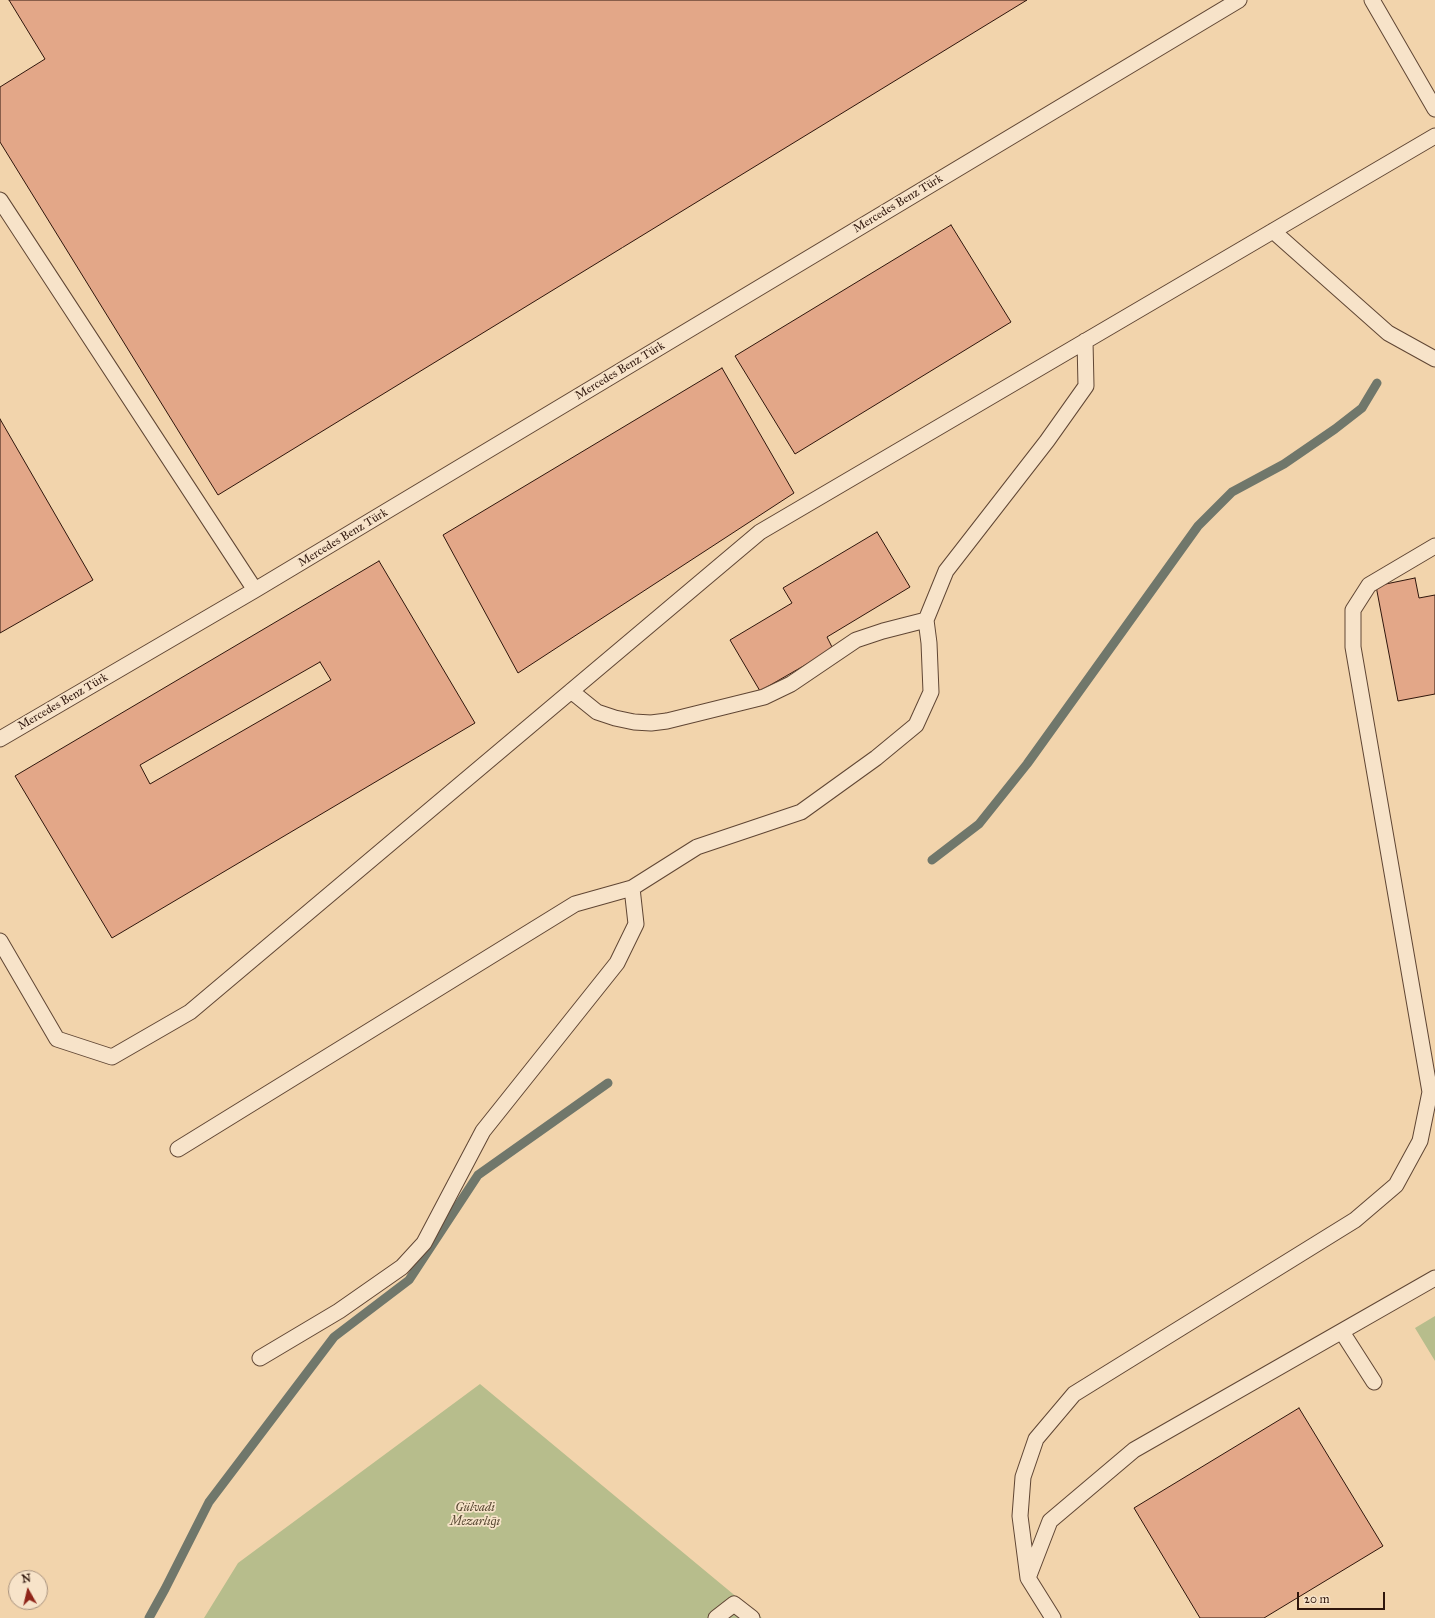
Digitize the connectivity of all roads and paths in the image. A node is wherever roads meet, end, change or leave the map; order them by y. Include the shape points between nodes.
1 (1239, 0) edge
2 (1372, 0) edge
3 (1435, 109) edge
4 (1435, 136) edge
5 (0, 200) edge
6 (1273, 231) junction
7 (1085, 341) junction
8 (1435, 358) edge
9 (1435, 546) edge
10 (255, 590) junction
11 (926, 620) junction
12 (570, 691) junction
13 (0, 740) edge
14 (632, 888) junction
15 (0, 941) edge
16 (1433, 1094) edge
17 (178, 1148) dead end
18 (1435, 1278) edge
19 (1342, 1332) junction
20 (260, 1358) dead end
21 (1374, 1382) dead end
22 (1028, 1578) junction
23 (716, 1618) edge
24 (752, 1618) edge
25 (1053, 1618) edge

1 - 10 lane, Mercedes Benz Türk
2 - 3 lane
4 - 6 lane
5 - 10 lane
6 - 7 lane
6 - 8 lane via 1388,333
7 - 11 lane via 1086,386 1047,441 946,571
7 - 12 lane via 760,532
9 - 16 lane via 1369,585 1354,610 1353,647
10 - 13 lane, Mercedes Benz Türk
11 - 12 lane via 856,640 791,684 764,697 667,721 651,723 615,718 597,712
11 - 14 lane via 931,692 916,724 876,758 801,812 697,847
12 - 15 lane via 190,1012 112,1057 57,1039
14 - 17 lane via 575,904
14 - 20 lane via 636,924 617,963 483,1132 424,1243 402,1267 339,1310
16 - 22 lane via 1420,1141 1396,1185 1355,1220 1074,1394 1036,1439 1023,1477 1020,1516
18 - 19 lane
19 - 21 lane
19 - 22 lane via 1134,1450 1050,1521
22 - 25 lane
23 - 24 lane via 734,1604

